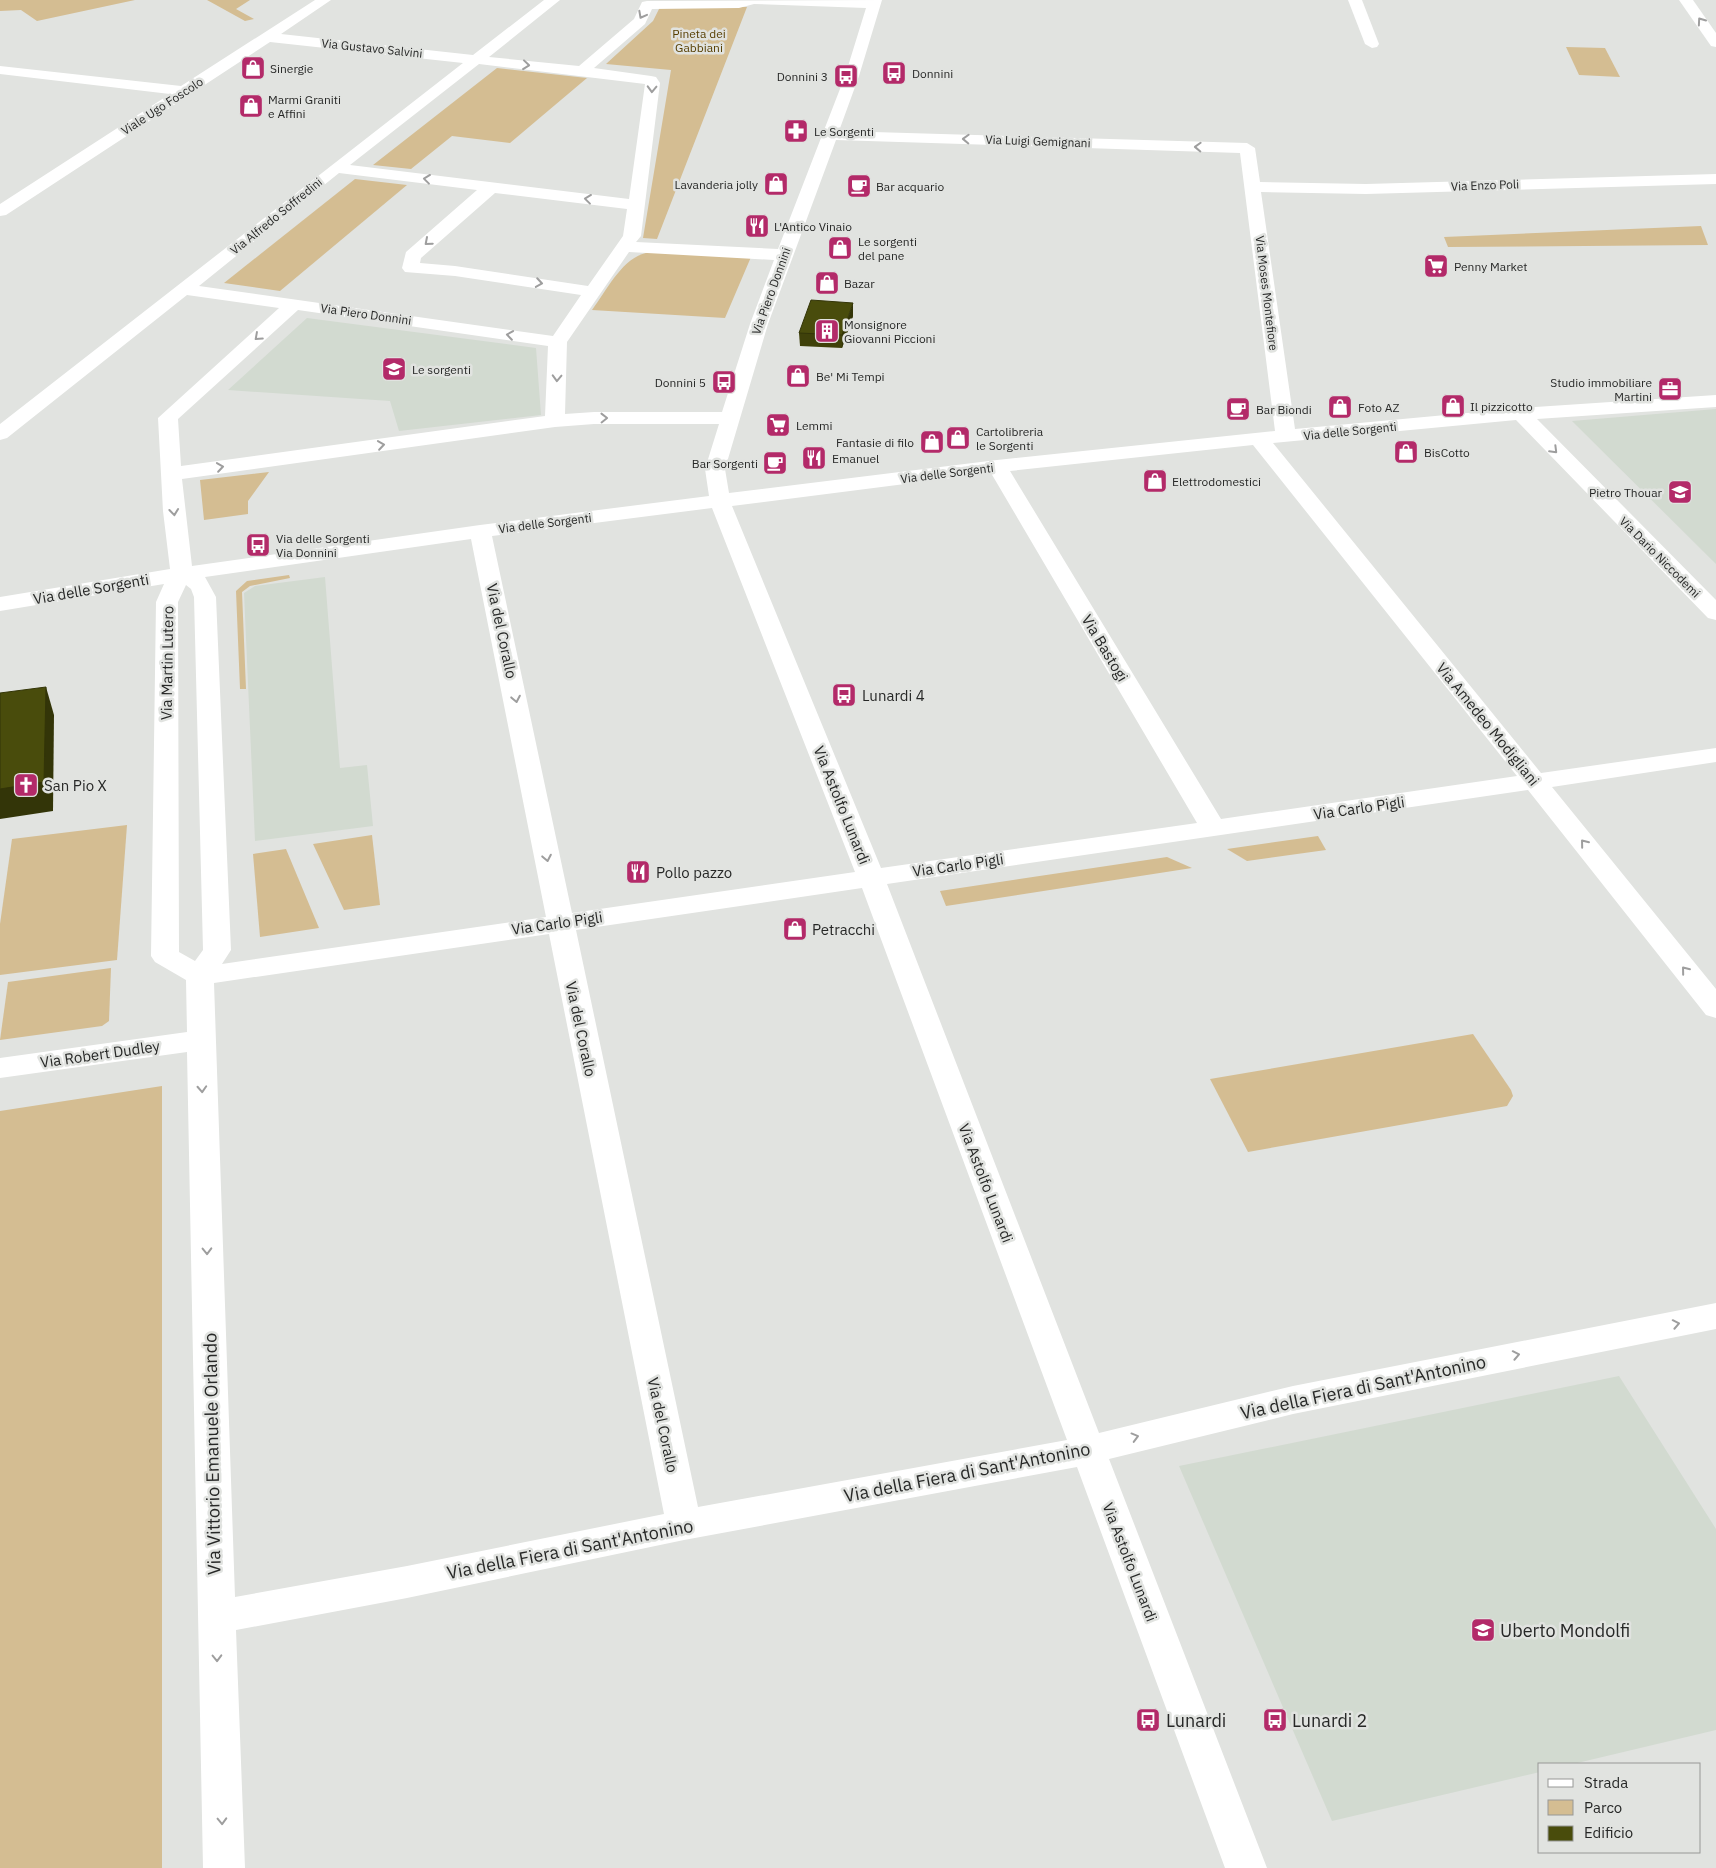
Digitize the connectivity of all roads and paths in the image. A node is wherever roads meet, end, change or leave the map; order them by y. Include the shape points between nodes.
1 (324, 0) edge
2 (553, 0) edge
3 (754, 0) edge
4 (1355, 0) edge
5 (1686, 0) edge
6 (875, 2) edge
7 (267, 37) junction
8 (1716, 43) edge
9 (1372, 44) dead end
10 (478, 60) junction
11 (0, 70) edge
12 (582, 71) junction
13 (184, 91) junction
14 (830, 135) junction
15 (1247, 148) joint
16 (336, 168) junction
17 (1716, 179) edge
18 (491, 187) junction
19 (1254, 187) junction
20 (636, 205) junction
21 (0, 211) edge
22 (626, 246) junction
23 (784, 255) junction
24 (185, 289) junction
25 (594, 292) junction
26 (294, 304) junction
27 (558, 342) junction
28 (1716, 401) edge
29 (1521, 414) junction
30 (729, 418) junction
31 (555, 421) junction
32 (0, 434) edge
33 (1286, 437) junction
34 (1260, 440) junction
35 (997, 466) junction
36 (171, 474) junction
37 (720, 501) junction
38 (480, 531) junction
39 (182, 574) junction
40 (0, 604) edge
41 (1716, 613) edge
42 (1716, 755) edge
43 (1534, 782) junction
44 (1214, 829) junction
45 (872, 878) junction
46 (559, 923) junction
47 (200, 976) junction
48 (1716, 1008) edge
49 (200, 1040) junction
50 (0, 1068) edge
51 (1716, 1316) edge
52 (1088, 1450) junction
53 (684, 1525) junction
54 (216, 1617) junction
55 (224, 1868) edge
56 (1246, 1868) edge

1 - 7 street, Viale Ugo Foscolo
2 - 10 street, Via Alfredo Soffredini
3 - 6 street
3 -> 12 street via 738,4 647,5 640,20
4 - 9 street
8 -> 5 street
6 - 14 street, Via Piero Donnini
7 - 10 street, Via Gustavo Salvini
7 - 13 street, Viale Ugo Foscolo
10 -> 12 street, Via Gustavo Salvini
10 - 16 street, Via Alfredo Soffredini
11 - 13 street
12 -> 20 street via 653,81
13 - 21 street, Viale Ugo Foscolo
15 -> 14 street, Via Luigi Gemignani
14 - 23 street, Via Piero Donnini
15 - 19 street, Via Moses Montefiore
18 -> 16 street
16 - 24 street, Via Alfredo Soffredini
17 - 19 street, Via Enzo Poli via 1366,189
20 -> 18 street
18 -> 25 street via 412,256 411,268 455,271
19 - 33 street, Via Moses Montefiore
20 - 22 street via 632,236
22 - 23 street
22 - 25 street
23 - 30 street, Via Piero Donnini
24 - 26 street, Via Piero Donnini
24 - 32 street, Via Alfredo Soffredini
25 - 27 street
27 -> 26 street, Via Piero Donnini
26 -> 36 street via 168,418
27 -> 31 street
28 - 29 street, Via delle Sorgenti
29 - 33 street, Via delle Sorgenti
29 -> 41 street, Via Dario Niccodemi
31 -> 30 street
30 - 37 street, Via Piero Donnini via 715,469
36 -> 31 street
33 - 34 street, Via delle Sorgenti
34 - 35 street, Via delle Sorgenti
34 - 43 street, Via Amedeo Modigliani
35 - 37 street, Via delle Sorgenti
35 - 44 street, Via Bastogi
36 -> 39 street
37 - 38 street, Via delle Sorgenti
37 - 45 street, Via Astolfo Lunardi
38 - 39 street, Via delle Sorgenti
38 -> 46 street, Via del Corallo
39 - 40 street, Via delle Sorgenti
39 - 47 street via 201,584 205,597 217,950
39 - 47 street, Via Martin Lutero via 167,602 165,956
42 - 43 street, Via Carlo Pigli
43 - 44 street, Via Carlo Pigli
48 -> 43 street, Via Amedeo Modigliani
44 - 45 street, Via Carlo Pigli
45 - 46 street, Via Carlo Pigli
45 - 52 street, Via Astolfo Lunardi
46 - 47 street, Via Carlo Pigli
46 - 53 street, Via del Corallo
47 - 49 street
49 - 50 street, Via Robert Dudley
49 -> 54 street, Via Vittorio Emanuele Orlando
52 -> 51 street, Via della Fiera di Sant'Antonino via 1294,1400
52 - 53 street, Via della Fiera di Sant'Antonino
52 - 56 street, Via Astolfo Lunardi
53 - 54 street, Via della Fiera di Sant'Antonino
54 -> 55 street, Via Vittorio Emanuele Orlando

